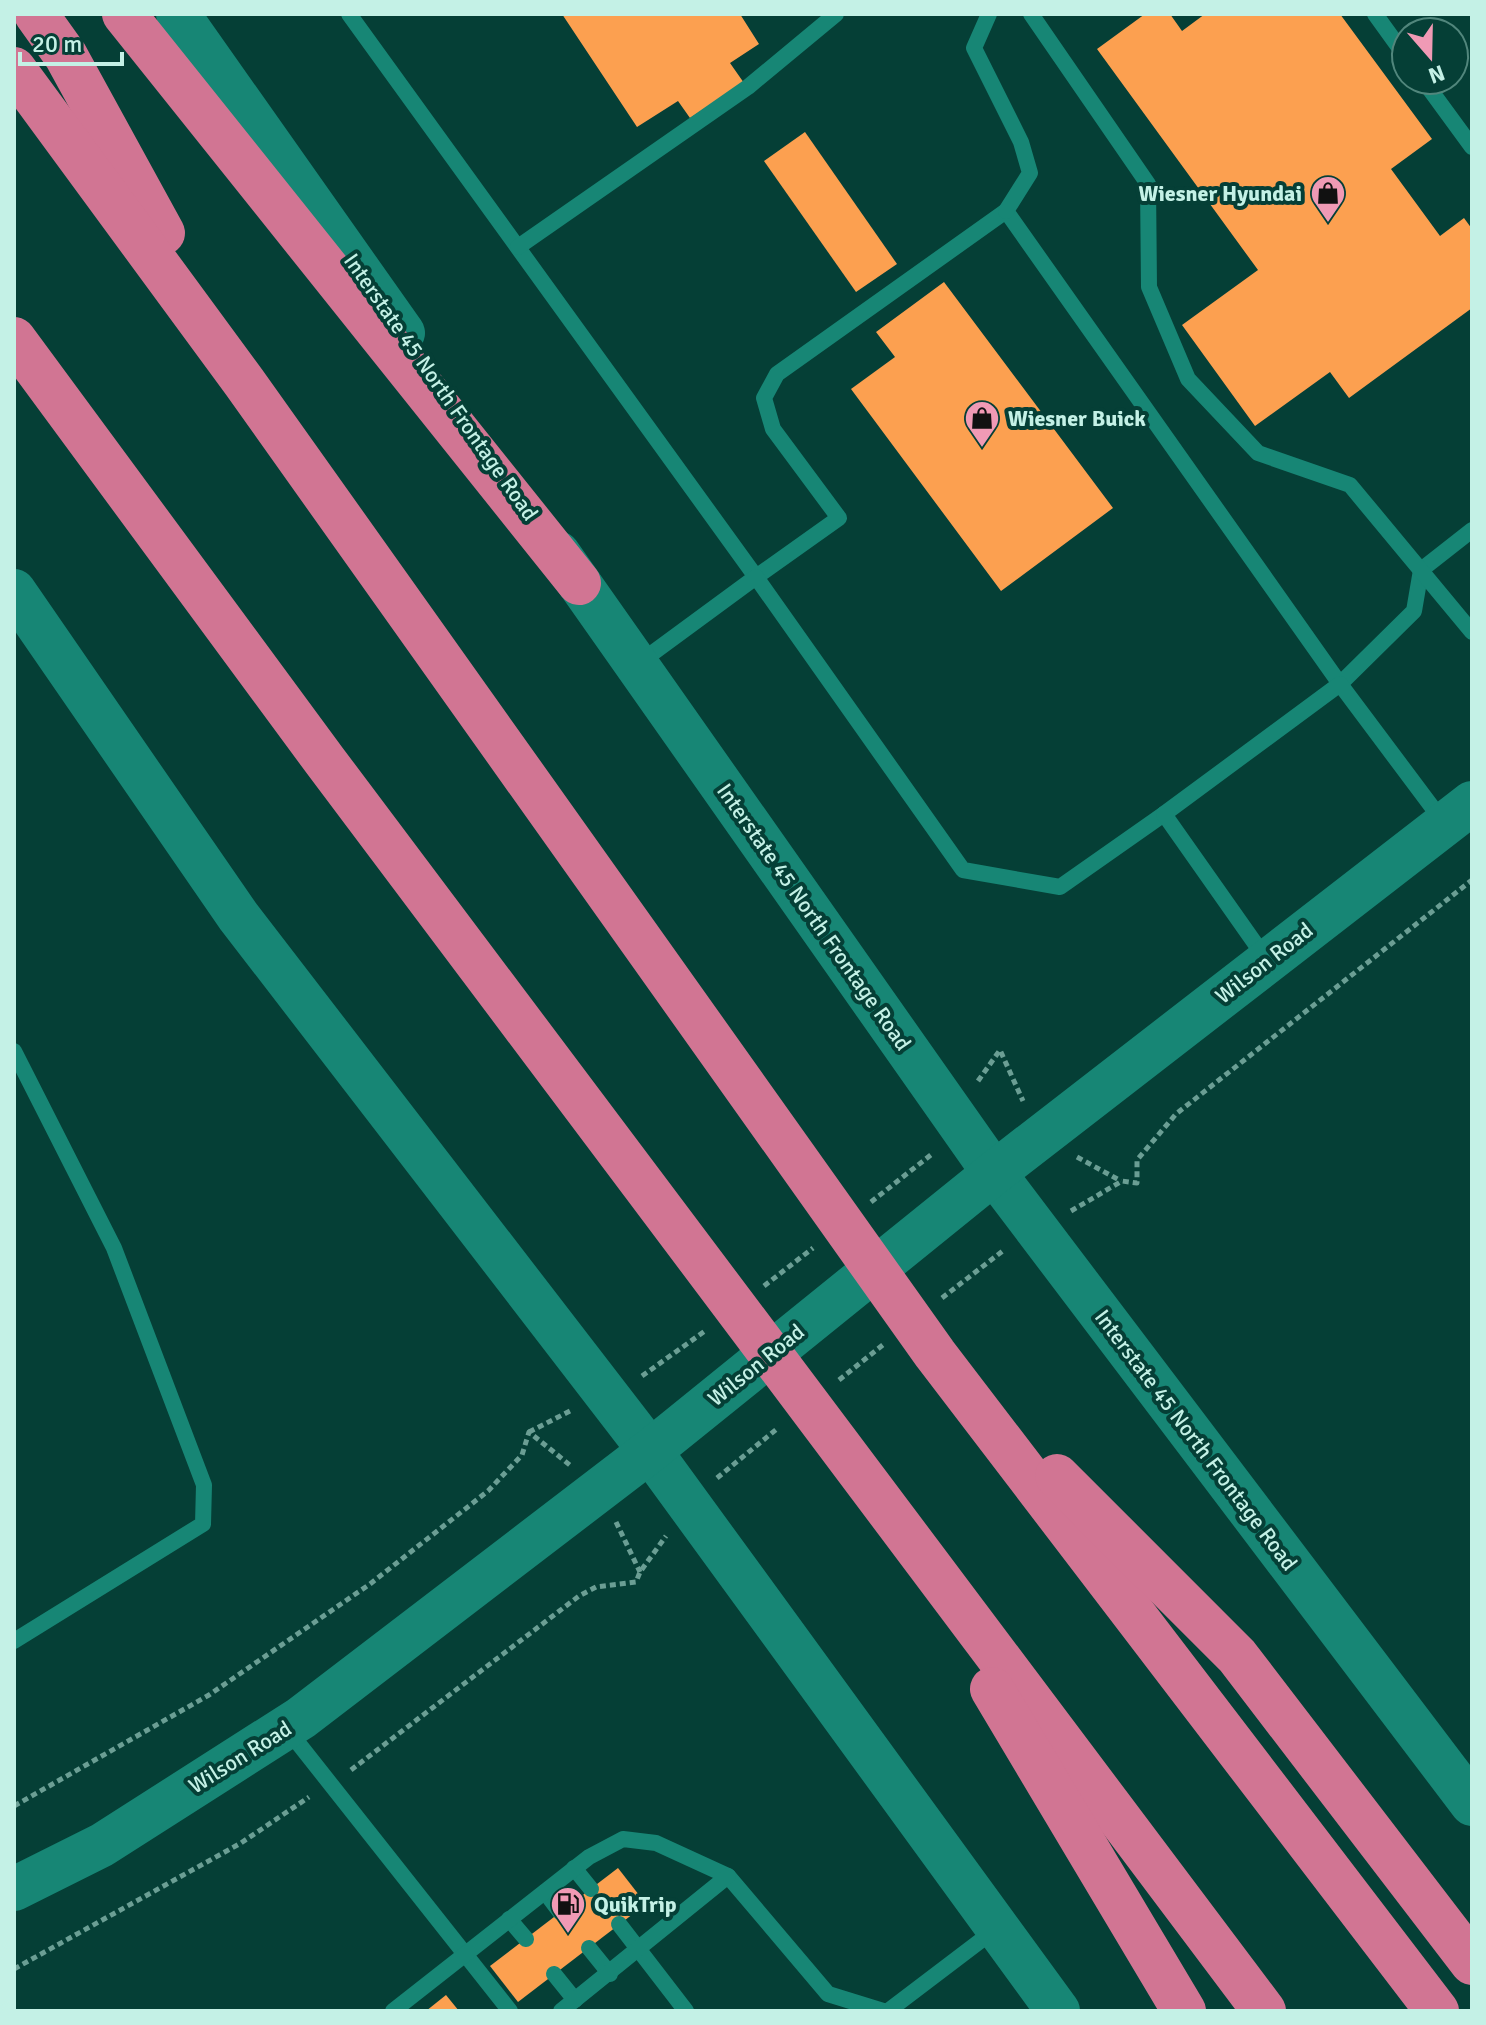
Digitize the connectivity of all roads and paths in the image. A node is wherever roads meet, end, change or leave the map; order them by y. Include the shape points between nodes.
1 (36, 14) edge
2 (124, 14) edge
3 (178, 14) edge
4 (349, 14) edge
5 (836, 14) edge
6 (989, 14) edge
7 (1031, 14) edge
8 (1375, 14) edge
9 (1390, 35) edge
10 (14, 69) edge
11 (1435, 96) edge
12 (1472, 147) edge
13 (1006, 211) junction
14 (518, 247) junction
15 (14, 339) edge
16 (244, 382) junction
17 (1472, 530) edge
18 (1421, 570) junction
19 (756, 577) junction
20 (579, 583) junction
21 (14, 591) edge
22 (1472, 632) edge
23 (637, 665) junction
24 (1340, 684) junction
25 (1458, 813) edge
26 (1164, 814) junction
27 (1472, 880) edge
28 (1267, 961) junction
29 (14, 1051) edge
30 (932, 1156) dead end
31 (994, 1173) junction
32 (861, 1210) dead end
33 (1038, 1231) junction
34 (814, 1246) dead end
35 (756, 1291) dead end
36 (936, 1303) dead end
37 (710, 1327) dead end
38 (886, 1342) dead end
39 (935, 1354) junction
40 (651, 1372) dead end
41 (837, 1381) dead end
42 (787, 1421) dead end
43 (650, 1451) junction
44 (725, 1470) dead end
45 (600, 1489) junction
46 (874, 1490) junction
47 (640, 1572) dead end
48 (14, 1641) edge
49 (286, 1728) junction
50 (1472, 1804) edge
51 (14, 1806) edge
52 (574, 1868) junction
53 (728, 1876) junction
54 (14, 1889) edge
55 (591, 1889) dead end
56 (545, 1892) junction
57 (560, 1912) dead end
58 (509, 1919) junction
59 (619, 1924) dead end
60 (997, 1928) junction
61 (526, 1939) dead end
62 (589, 1948) dead end
63 (640, 1950) junction
64 (464, 1955) junction
65 (1472, 1963) edge
66 (554, 1974) dead end
67 (610, 1974) junction
68 (575, 2000) junction
69 (412, 2006) edge
70 (393, 2011) edge
71 (510, 2011) edge
72 (561, 2011) edge
73 (686, 2011) edge
74 (885, 2011) edge
75 (1058, 2011) edge
76 (1184, 2011) edge
77 (1264, 2011) edge
78 (1437, 2011) edge

1 - 16 highway via 66,56
2 - 20 highway
3 - 20 main road, Interstate 45 North Frontage Road
4 - 14 lane
5 - 14 lane via 748,87
6 - 13 lane via 974,48 1021,142 1030,173
7 - 18 lane via 1148,184 1149,287 1188,379 1258,453 1350,485
8 - 9 lane
10 - 16 highway
11 - 12 lane
13 - 19 lane via 777,374 764,398 773,429 839,518
13 - 24 lane
14 - 19 lane
15 - 46 highway
16 - 39 highway
17 - 18 lane
18 - 22 lane
18 - 24 lane via 1414,611
19 - 23 lane
19 - 26 lane via 963,870 1060,887
20 - 23 main road, Interstate 45 North Frontage Road
21 - 43 main road via 238,916
23 - 31 main road, Interstate 45 North Frontage Road
24 - 25 lane
24 - 26 lane
25 - 28 main road, Wilson Road
26 - 28 lane
27 - 33 path via 1176,1114 1137,1160 1137,1183 1122,1181
28 - 31 main road, Wilson Road
29 - 48 lane via 114,1248 204,1485 203,1524
30 - 32 path
31 - 33 main road, Interstate 45 North Frontage Road
31 - 43 main road, Wilson Road
33 - 36 path via 998,1254
33 - 50 main road, Interstate 45 North Frontage Road
34 - 35 path
37 - 40 path
38 - 41 path
39 - 65 highway via 1237,1656
39 - 78 highway
42 - 44 path
43 - 45 main road, Wilson Road
43 - 60 main road
45 - 47 path
45 - 49 main road, Wilson Road
45 - 51 path via 529,1432 522,1455 488,1491 370,1584 209,1695
46 - 76 highway
46 - 77 highway
49 - 54 main road, Wilson Road via 102,1845
49 - 64 lane
52 - 53 lane via 623,1839 656,1843
52 - 55 lane
52 - 56 lane
53 - 63 lane
53 - 74 lane via 828,1994
56 - 57 lane
56 - 58 lane
58 - 61 lane
58 - 64 lane
59 - 63 lane
60 - 74 lane
60 - 75 main road
62 - 67 lane
63 - 67 lane
63 - 73 lane
64 - 69 lane
64 - 71 lane
66 - 68 lane
67 - 68 lane
68 - 72 lane
69 - 70 lane

